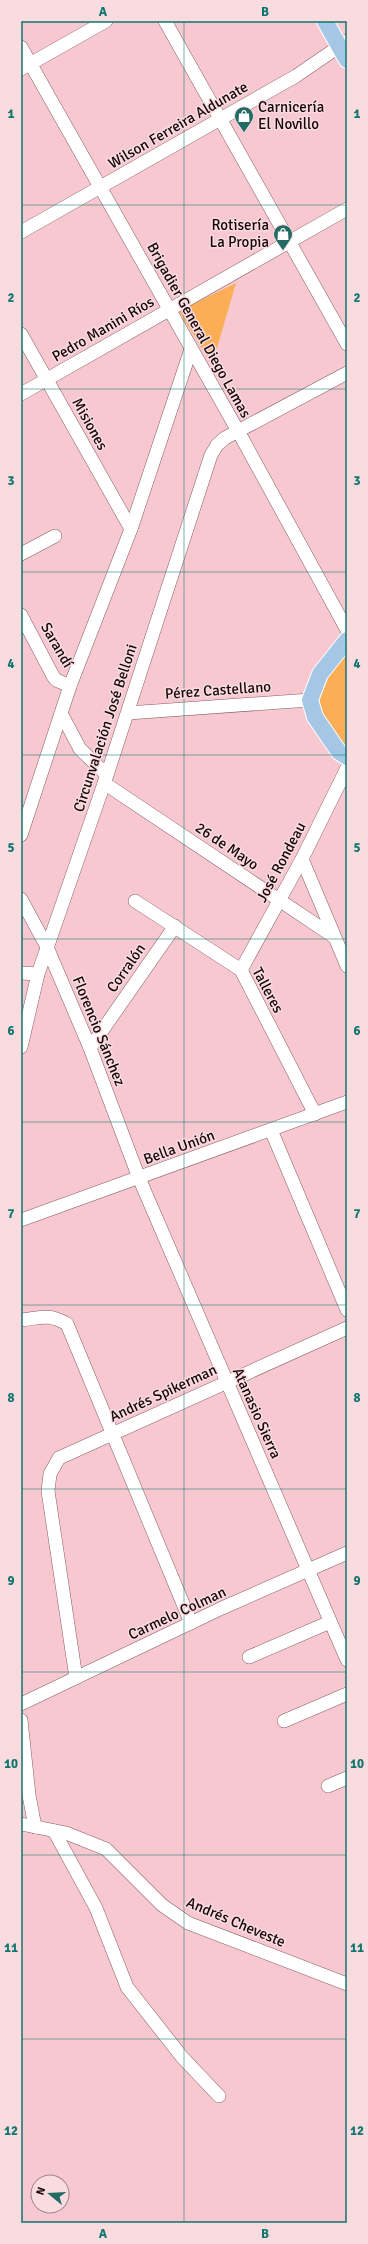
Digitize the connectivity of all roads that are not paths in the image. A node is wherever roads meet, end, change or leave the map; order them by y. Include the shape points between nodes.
1 (106, 21) edge
2 (165, 21) edge
3 (325, 21) edge
4 (21, 47) edge
5 (344, 49) edge
6 (26, 66) edge
7 (220, 119) junction
8 (100, 188) junction
9 (347, 209) edge
10 (21, 232) edge
11 (289, 241) junction
12 (169, 309) junction
13 (21, 334) edge
14 (347, 344) edge
15 (191, 349) junction
16 (347, 373) edge
17 (47, 380) junction
18 (21, 394) edge
19 (238, 431) junction
20 (131, 529) junction
21 (55, 536) dead end
22 (21, 554) edge
23 (21, 615) edge
24 (347, 630) edge
25 (347, 640) edge
26 (70, 686) junction
27 (310, 700) junction
28 (128, 713) junction
29 (62, 715) junction
30 (347, 757) edge
31 (347, 768) edge
32 (106, 779) junction
33 (21, 835) edge
34 (302, 859) junction
35 (21, 899) edge
36 (279, 900) junction
37 (135, 901) dead end
38 (175, 926) junction
39 (334, 936) junction
40 (47, 947) junction
41 (347, 966) edge
42 (241, 970) junction
43 (21, 973) edge
44 (38, 974) junction
45 (21, 1047) edge
46 (90, 1048) junction
47 (347, 1102) edge
48 (315, 1114) junction
49 (271, 1130) junction
50 (139, 1178) junction
51 (21, 1220) edge
52 (347, 1310) edge
53 (21, 1320) edge
54 (347, 1328) edge
55 (225, 1382) junction
56 (112, 1434) junction
57 (347, 1552) edge
58 (308, 1570) junction
59 (330, 1622) junction
60 (191, 1623) junction
61 (248, 1657) dead end
62 (347, 1660) edge
63 (76, 1678) junction
64 (347, 1694) edge
65 (21, 1704) edge
66 (21, 1720) edge
67 (284, 1721) dead end
68 (347, 1778) edge
69 (328, 1786) dead end
70 (21, 1824) edge
71 (35, 1827) junction
72 (60, 1832) junction
73 (347, 1984) edge
74 (219, 2096) dead end

1 - 6 street
2 - 7 street
3 - 5 main road
4 - 6 street, Brigadier General Diego Lamas
5 - 7 street, Wilson Ferreira Aldunate
6 - 8 street, Brigadier General Diego Lamas
7 - 8 street, Wilson Ferreira Aldunate
7 - 11 street
8 - 10 street, Wilson Ferreira Aldunate
8 - 12 street, Brigadier General Diego Lamas
9 - 11 street, Pedro Manini Ríos
11 - 12 street, Pedro Manini Ríos
11 - 14 street
12 - 15 street, Brigadier General Diego Lamas
12 - 17 street, Pedro Manini Ríos
13 - 17 street, Misiones
15 - 19 street, Brigadier General Diego Lamas
15 - 20 street
16 - 19 street, Circunvalación José Belloni
17 - 18 street, Pedro Manini Ríos
17 - 20 street, Misiones
19 - 24 street, Brigadier General Diego Lamas
19 - 28 street, Circunvalación José Belloni via 217,445 212,455
20 - 26 street
21 - 22 street
23 - 26 street, Sarandí via 53,676
25 - 27 main road via 320,674
26 - 29 street
27 - 28 street, Pérez Castellano
27 - 30 main road via 315,717 339,752
28 - 32 street, Circunvalación José Belloni
29 - 32 street, 26 de Mayo via 80,749
29 - 33 street
31 - 34 street, José Rondeau
32 - 36 street, 26 de Mayo
32 - 40 street, Circunvalación José Belloni
34 - 36 street, José Rondeau
34 - 39 street
35 - 40 street, Florencio Sánchez
36 - 39 street, 26 de Mayo
36 - 42 street, José Rondeau
37 - 38 street, Talleres
38 - 42 street, Talleres
38 - 46 street, Corralón
39 - 41 street
40 - 44 street, Circunvalación José Belloni
40 - 46 street, Florencio Sánchez
42 - 48 street, Talleres
43 - 44 street
44 - 45 street, Circunvalación José Belloni
46 - 50 street, Florencio Sánchez
47 - 48 street, Bella Unión
48 - 49 street, Bella Unión
49 - 50 street, Bella Unión
49 - 52 street
50 - 51 street, Bella Unión
50 - 55 street, Atanasio Sierra
53 - 56 street via 44,1316 67,1324
54 - 55 street, Andrés Spikerman
55 - 56 street, Andrés Spikerman
55 - 58 street, Atanasio Sierra
56 - 60 street
56 - 63 street, Andrés Spikerman via 59,1458 50,1474 48,1491
57 - 58 street, Carmelo Colman
58 - 59 street, Atanasio Sierra
58 - 60 street, Carmelo Colman
59 - 61 street
59 - 62 street, Atanasio Sierra
60 - 63 street, Carmelo Colman
63 - 65 street, Carmelo Colman
64 - 67 street
66 - 71 street
68 - 69 street
70 - 71 street
71 - 72 street, Andrés Cheveste
72 - 73 street, Andrés Cheveste via 106,1849 162,1905 188,1923
72 - 74 street via 96,1908 127,1986 182,2056

